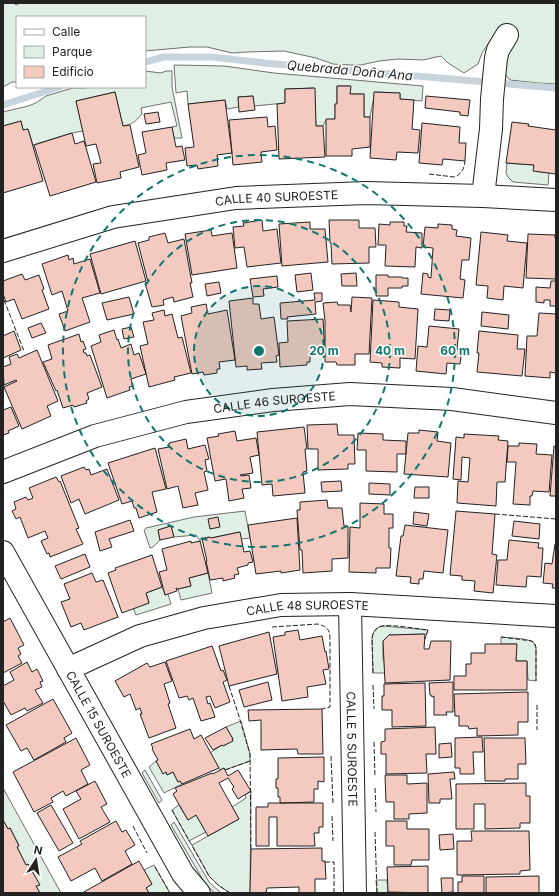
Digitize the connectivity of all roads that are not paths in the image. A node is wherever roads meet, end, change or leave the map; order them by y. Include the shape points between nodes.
1 (507, 35) dead end
2 (483, 196) junction
3 (556, 200) edge
4 (3, 250) edge
5 (556, 413) edge
6 (3, 472) edge
7 (3, 552) edge
8 (350, 604) junction
9 (556, 616) edge
10 (68, 669) junction
11 (199, 893) edge
12 (355, 893) edge

1 - 2 street via 498,50
2 - 3 street, CALLE 40 SUROESTE
2 - 4 street, CALLE 40 SUROESTE via 366,193 236,198 113,217
5 - 6 street, CALLE 46 SUROESTE via 452,399 350,394 273,400 186,412 95,436
7 - 10 street, CALLE 15 SUROESTE
8 - 9 street, CALLE 48 SUROESTE
8 - 10 street, CALLE 48 SUROESTE via 281,605 204,618 140,636
8 - 12 street, CALLE 5 SUROESTE
10 - 11 street, CALLE 15 SUROESTE via 183,874

